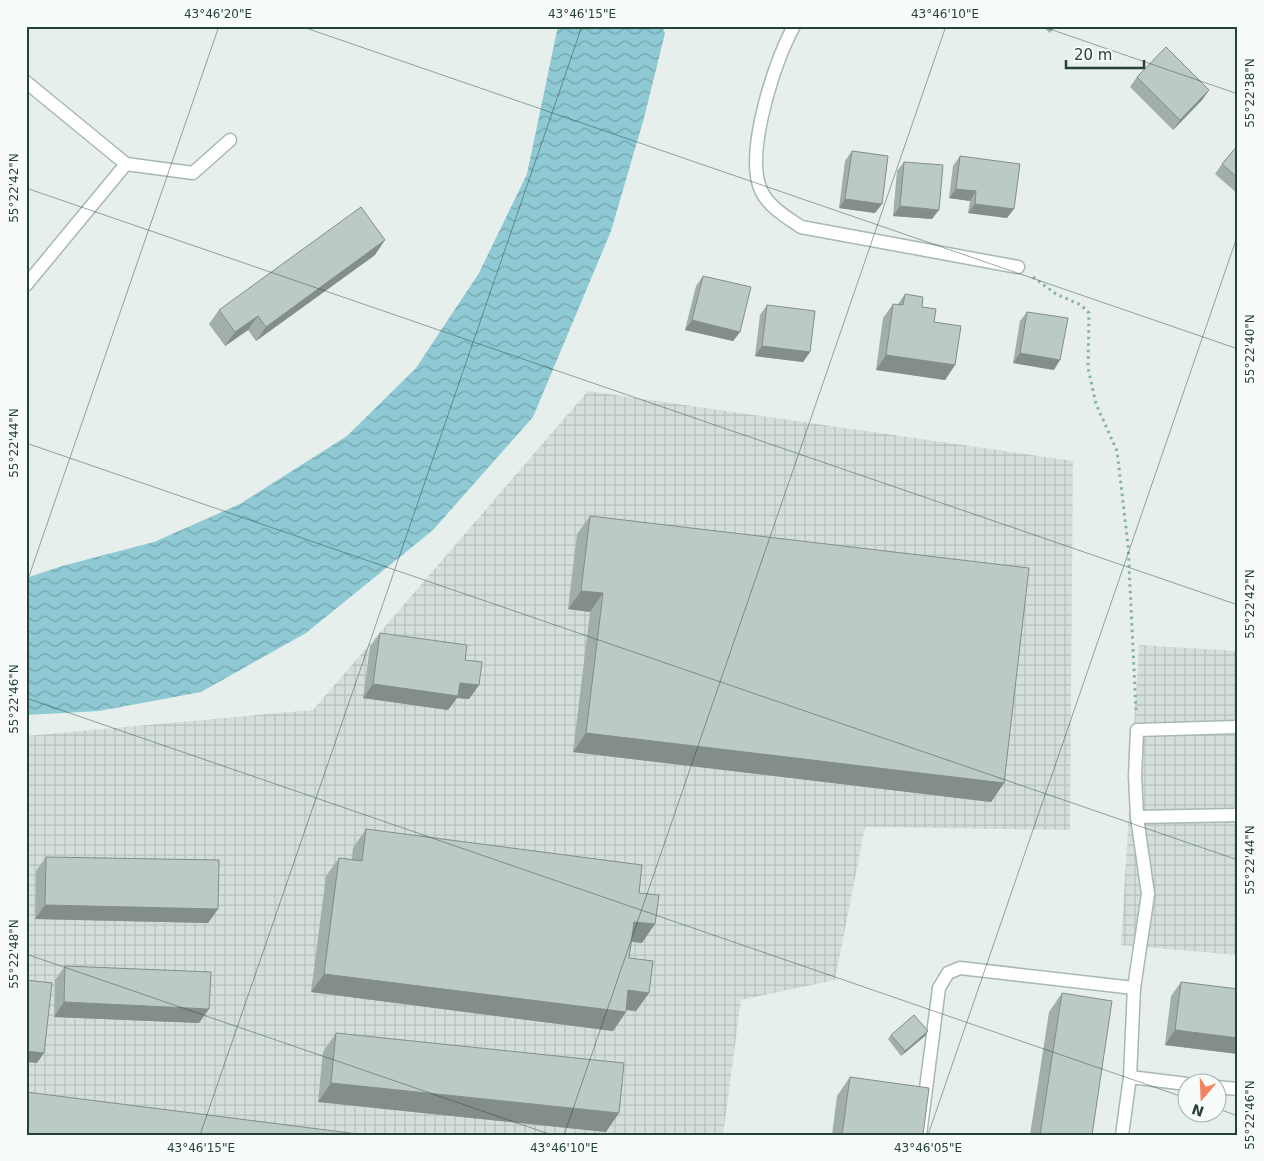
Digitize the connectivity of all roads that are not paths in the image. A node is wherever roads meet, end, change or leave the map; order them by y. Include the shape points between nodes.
1 (794, 26) edge
2 (26, 82) edge
3 (230, 140) dead end
4 (126, 164) junction
5 (1018, 267) road end
6 (26, 286) edge
7 (1238, 727) edge
8 (1238, 815) edge
9 (1136, 817) junction
10 (1134, 988) junction
11 (1130, 1077) junction
12 (1176, 1083) edge
13 (920, 1135) edge
14 (1122, 1135) edge

1 - 5 lane via 763,107 756,155 759,185 773,208 802,227
2 - 4 lane
3 - 4 lane via 193,173
4 - 6 lane
7 - 9 lane via 1137,730
8 - 9 lane
9 - 10 lane via 1148,894
10 - 11 lane
10 - 13 lane via 960,968 948,973 938,988
11 - 12 lane
11 - 14 lane

